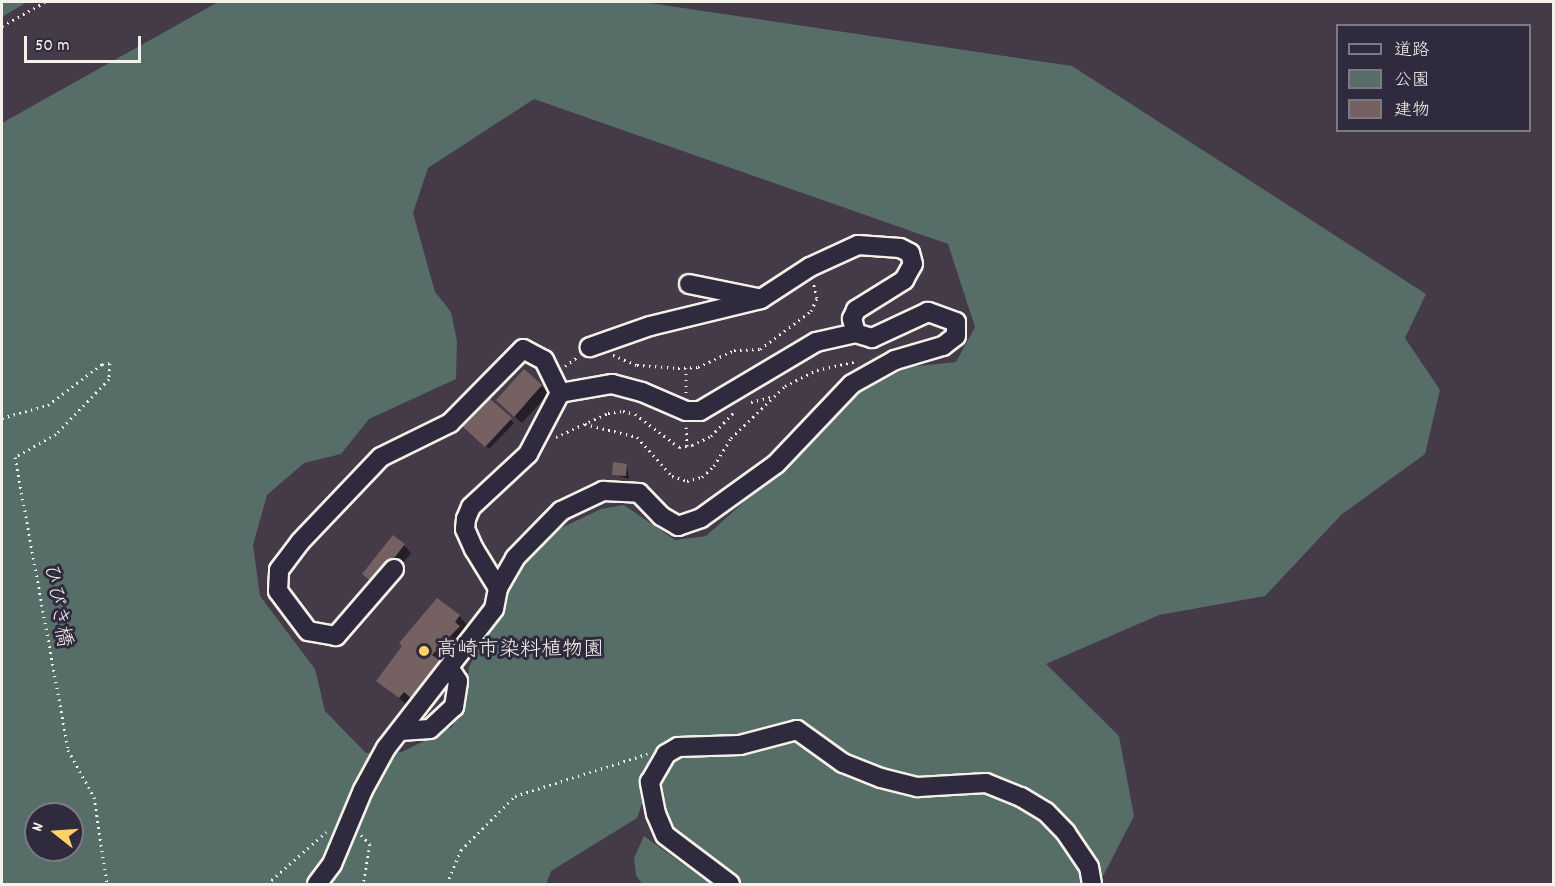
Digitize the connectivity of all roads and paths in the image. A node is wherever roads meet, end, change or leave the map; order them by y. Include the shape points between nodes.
1 (45, 2) edge
2 (2, 26) edge
3 (810, 267) junction
4 (689, 284) dead end
5 (760, 299) junction
6 (856, 333) junction
7 (593, 346) junction
8 (886, 365) junction
9 (686, 368) junction
10 (553, 375) junction
11 (560, 393) junction
12 (771, 397) junction
13 (746, 404) dead end
14 (738, 408) dead end
15 (686, 411) junction
16 (2, 418) edge
17 (585, 424) junction
18 (536, 440) junction
19 (394, 569) dead end
20 (498, 588) junction
21 (450, 669) junction
22 (400, 731) junction
23 (672, 751) junction
24 (351, 824) junction
25 (107, 885) edge
26 (267, 885) edge
27 (317, 885) edge
28 (363, 885) edge
29 (447, 885) edge
30 (730, 885) edge
31 (1092, 885) edge

1 - 2 path
3 - 5 street
3 - 6 street via 858,245 884,245 910,254 913,264 904,280 856,310 852,319
3 - 9 path via 817,298 811,311 776,340 760,349 734,350 698,368
4 - 5 street
5 - 7 street via 650,326
6 - 8 street via 872,338 928,312 956,322 956,336 943,346
6 - 15 street via 816,342 714,404 700,411
7 - 9 path via 637,365
7 - 10 path
8 - 12 path via 870,358 817,370 798,377
8 - 20 street via 852,384 776,464 701,518 678,526 661,516 639,493 603,490 561,511 515,558
9 - 15 path
10 - 11 street
10 - 19 street via 544,360 523,349 450,423 381,456 300,542 279,570 278,591 308,631 336,636
11 - 15 street via 612,384
11 - 18 street
12 - 13 path
12 - 17 path via 731,438 714,466 702,477 687,481 672,476 637,437
14 - 17 path via 711,436 679,447 636,414 608,413
16 - 25 path, ひびき橋 via 48,405 102,364 110,363 110,380 56,434 15,457 68,750 94,797
17 - 18 path
18 - 20 street via 528,454 471,507 466,519 465,529 474,549
20 - 21 street via 494,609
21 - 22 street
21 - 22 street via 458,681 454,707 430,729
22 - 24 street via 363,790
23 - 29 path via 662,746 638,758 516,796 461,849
23 - 30 street via 657,765 650,782 665,835
23 - 31 street via 694,744 740,745 797,730 843,763 880,778 918,787 965,782 1004,789 1046,812 1066,833 1089,867
24 - 26 path via 333,825
24 - 27 street
24 - 28 path via 370,844

